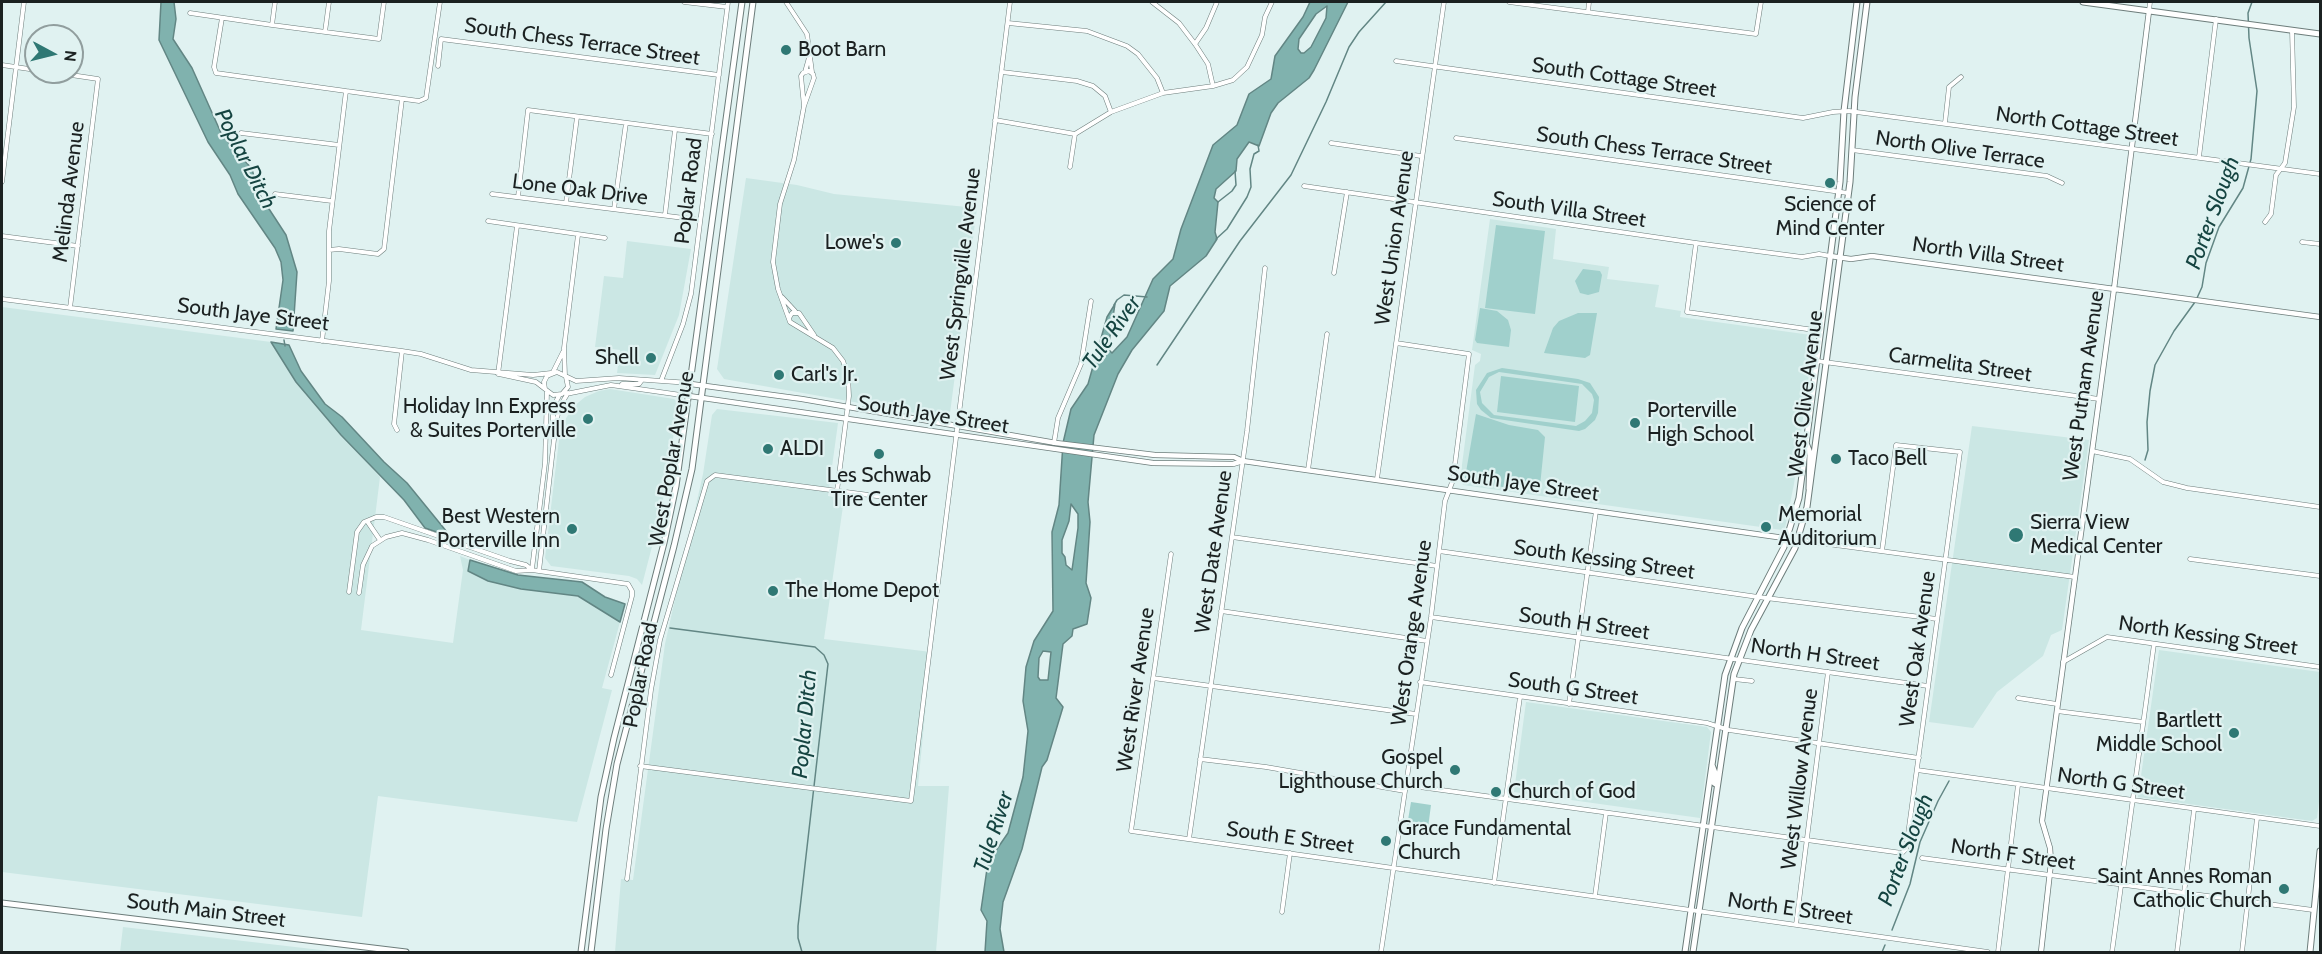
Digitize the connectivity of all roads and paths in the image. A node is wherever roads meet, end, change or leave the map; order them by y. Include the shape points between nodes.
1 (24, 2) edge
2 (276, 2) edge
3 (329, 2) edge
4 (384, 2) edge
5 (440, 2) edge
6 (684, 2) edge
7 (728, 2) edge
8 (742, 2) edge
9 (753, 2) edge
10 (786, 2) edge
11 (1010, 2) edge
12 (1154, 2) edge
13 (1217, 2) edge
14 (1272, 2) edge
15 (1444, 2) edge
16 (1509, 2) edge
17 (1589, 2) edge
18 (1761, 2) edge
19 (1857, 2) edge
20 (1867, 2) edge
21 (2083, 2) edge
22 (2150, 2) edge
23 (727, 7) junction
24 (2149, 10) junction
25 (1588, 12) junction
26 (190, 13) dead end
27 (222, 18) junction
28 (2216, 19) junction
29 (1008, 22) junction
30 (272, 25) junction
31 (2292, 30) junction
32 (325, 32) junction
33 (2320, 34) edge
34 (1195, 44) junction
35 (810, 53) junction
36 (1395, 61) dead end
37 (2, 65) edge
38 (438, 66) dead end
39 (16, 67) junction
40 (1434, 67) junction
41 (24, 68) edge
42 (805, 72) junction
43 (812, 72) junction
44 (1002, 72) junction
45 (719, 75) junction
46 (84, 77) edge
47 (1960, 77) dead end
48 (803, 82) junction
49 (811, 83) junction
50 (1213, 86) junction
51 (346, 91) junction
52 (1163, 93) junction
53 (402, 99) junction
54 (804, 106) junction
55 (1849, 111) junction
56 (1111, 112) junction
57 (577, 117) junction
58 (995, 120) junction
59 (626, 123) junction
60 (1945, 123) junction
61 (675, 130) junction
62 (241, 133) dead end
63 (711, 134) junction
64 (1075, 134) junction
65 (1456, 138) dead end
66 (1331, 143) dead end
67 (339, 146) junction
68 (2132, 149) junction
69 (1852, 150) junction
70 (1421, 156) junction
71 (2199, 157) junction
72 (1070, 167) dead end
73 (2281, 168) junction
74 (2320, 174) edge
75 (2, 182) edge
76 (2062, 183) dead end
77 (1304, 186) dead end
78 (1347, 192) junction
79 (1839, 192) junction
80 (1848, 193) junction
81 (275, 194) dead end
82 (492, 194) dead end
83 (518, 197) junction
84 (332, 201) junction
85 (566, 203) junction
86 (1415, 203) junction
87 (614, 209) junction
88 (665, 215) junction
89 (700, 220) junction
90 (488, 221) dead end
91 (2265, 222) dead end
92 (517, 226) junction
93 (578, 235) junction
94 (2, 236) edge
95 (605, 238) dead end
96 (2302, 242) dead end
97 (1696, 243) junction
98 (2320, 244) edge
99 (78, 246) junction
100 (329, 250) junction
101 (1830, 256) junction
102 (1840, 258) junction
103 (1265, 268) dead end
104 (1334, 273) dead end
105 (2114, 289) junction
106 (781, 297) junction
107 (2, 299) edge
108 (1091, 301) dead end
109 (70, 308) junction
110 (796, 312) junction
111 (2320, 317) edge
112 (789, 318) junction
113 (802, 320) junction
114 (796, 325) junction
115 (1821, 332) junction
116 (1327, 334) dead end
117 (814, 335) junction
118 (322, 341) junction
119 (1396, 344) junction
120 (564, 348) junction
121 (402, 351) junction
122 (1817, 360) junction
123 (1827, 362) junction
124 (553, 371) junction
125 (498, 374) junction
126 (565, 377) junction
127 (642, 380) junction
128 (661, 381) junction
129 (691, 384) junction
130 (619, 385) junction
131 (704, 385) junction
132 (546, 390) junction
133 (567, 393) junction
134 (561, 394) junction
135 (689, 396) junction
136 (702, 398) junction
137 (2099, 399) junction
138 (848, 407) junction
139 (847, 419) junction
140 (957, 427) junction
141 (397, 430) dead end
142 (956, 435) junction
143 (1055, 443) junction
144 (1806, 443) junction
145 (554, 445) junction
146 (2092, 451) junction
147 (1243, 461) junction
148 (1308, 470) junction
149 (1377, 478) junction
150 (542, 489) junction
151 (549, 490) junction
152 (1450, 490) junction
153 (837, 491) junction
154 (1810, 493) junction
155 (892, 498) dead end
156 (2320, 507) edge
157 (1596, 511) junction
158 (366, 521) junction
159 (430, 533) junction
160 (1232, 537) junction
161 (1788, 538) junction
162 (380, 540) junction
163 (428, 540) junction
164 (1798, 540) junction
165 (1882, 550) junction
166 (1439, 551) junction
167 (1171, 554) dead end
168 (1945, 559) junction
169 (2190, 559) dead end
170 (1437, 566) junction
171 (532, 570) junction
172 (352, 571) junction
173 (539, 571) junction
174 (362, 572) junction
175 (1587, 573) junction
176 (2320, 576) edge
177 (2075, 577) junction
178 (349, 592) dead end
179 (359, 593) dead end
180 (1764, 597) junction
181 (1221, 611) junction
182 (1431, 617) junction
183 (1937, 620) junction
184 (1579, 639) junction
185 (1427, 641) junction
186 (2154, 644) junction
187 (1734, 659) junction
188 (2063, 660) junction
189 (2320, 667) edge
190 (1828, 672) junction
191 (610, 675) dead end
192 (1153, 678) junction
193 (1733, 679) junction
194 (1752, 681) dead end
195 (1420, 682) junction
196 (1210, 686) junction
197 (1928, 686) junction
198 (1520, 697) junction
199 (2018, 698) dead end
200 (1569, 704) junction
201 (2057, 704) junction
202 (2056, 711) junction
203 (1416, 714) junction
204 (2142, 722) junction
205 (1721, 726) junction
206 (1820, 742) junction
207 (1919, 758) junction
208 (1200, 759) junction
209 (1712, 763) junction
210 (640, 766) junction
211 (1917, 770) junction
212 (1405, 785) junction
213 (1717, 785) junction
214 (2018, 785) junction
215 (2046, 789) junction
216 (1405, 791) junction
217 (1505, 799) junction
218 (2132, 801) junction
219 (2194, 810) junction
220 (1606, 813) junction
221 (2257, 818) junction
222 (2320, 826) edge
223 (1703, 827) junction
224 (1711, 828) junction
225 (1131, 831) joint
226 (1189, 839) junction
227 (1807, 840) junction
228 (2320, 851) edge
229 (1290, 853) junction
230 (1922, 858) dead end
231 (1392, 868) junction
232 (2008, 870) junction
233 (2051, 876) junction
234 (627, 879) dead end
235 (1494, 883) junction
236 (2120, 885) junction
237 (2318, 886) edge
238 (2184, 894) junction
239 (1594, 896) junction
240 (2247, 902) junction
241 (2, 903) edge
242 (2313, 910) junction
243 (1695, 911) junction
244 (1282, 912) dead end
245 (1796, 925) junction
246 (363, 950) edge
247 (406, 952) edge
248 (581, 952) edge
249 (591, 952) edge
250 (1381, 952) edge
251 (1685, 952) edge
252 (1693, 952) edge
253 (1988, 952) edge
254 (1998, 952) edge
255 (2041, 952) edge
256 (2112, 952) edge
257 (2177, 952) edge
258 (2242, 952) edge
259 (2310, 952) edge

1 - 39 street
2 - 30 street
3 - 32 street
4 - 32 street via 379,39
5 - 53 street via 426,98
6 - 23 street
7 - 23 street, Poplar Road
8 - 129 main road, West Poplar Avenue
9 - 131 main road, West Poplar Avenue
10 - 35 street via 807,34
11 - 29 street, West Springville Avenue
12 - 34 street via 1179,22
13 - 34 street
14 - 50 street via 1247,67 1233,80
15 - 40 street, West Union Avenue
16 - 25 street
17 - 25 street
18 - 25 street via 1756,34
19 - 55 main road, West Olive Avenue
20 - 55 main road, West Olive Avenue
21 - 24 main road
22 - 24 street, West Putnam Avenue
23 - 45 street, Poplar Road
24 - 28 main road
24 - 68 street, West Putnam Avenue
26 - 27 street
27 - 30 street
27 - 51 street via 216,73
28 - 31 main road
28 - 71 street
29 - 44 street, West Springville Avenue
29 - 52 street via 1086,32 1127,46 1157,78
30 - 32 street
31 - 33 main road
31 - 73 street via 2294,107 2285,164
34 - 50 street via 1208,64
35 - 42 street
35 - 43 street
36 - 40 street, South Cottage Street
37 - 39 street
38 - 45 street, South Chess Terrace Street via 441,39
39 - 41 street
39 - 75 street
40 - 55 street, South Cottage Street via 1803,118
40 - 70 street, West Union Avenue
42 - 43 street
42 - 48 street via 801,76
43 - 49 street
44 - 56 street via 1093,86 1105,96
44 - 58 street, West Springville Avenue
45 - 63 street, Poplar Road
46 - 99 street, Melinda Avenue via 98,79
47 - 60 street via 1949,87
48 - 49 street
48 - 54 street
49 - 54 street
50 - 52 street
51 - 53 street
51 - 67 street
52 - 56 street
53 - 100 street via 384,249 378,254
54 - 106 street via 773,251
55 - 60 street, North Cottage Street
55 - 69 main road, West Olive Avenue
55 - 79 main road, West Olive Avenue
56 - 64 street
57 - 59 street
57 - 83 street via 528,110
57 - 85 street
58 - 64 street
58 - 140 street, West Springville Avenue
59 - 61 street
59 - 87 street
60 - 68 street, North Cottage Street
61 - 63 street
61 - 88 street
62 - 67 street
63 - 89 street, Poplar Road
64 - 72 street
65 - 79 street, South Chess Terrace Street
66 - 70 street
67 - 84 street
68 - 71 street, North Cottage Street
68 - 105 street, West Putnam Avenue
69 - 76 street, North Olive Terrace via 2047,176
69 - 80 main road, West Olive Avenue
70 - 86 street, West Union Avenue
71 - 73 street, North Cottage Street
73 - 74 street, North Cottage Street
73 - 91 street via 2276,175 2271,214
77 - 78 street, South Villa Street
78 - 86 street, South Villa Street
78 - 104 street
79 - 80 street, South Chess Terrace Street
79 - 101 main road, West Olive Avenue
80 - 102 main road, West Olive Avenue
81 - 84 street
82 - 83 street, Lone Oak Drive
83 - 85 street, Lone Oak Drive
84 - 100 street
85 - 87 street, Lone Oak Drive
86 - 97 street, South Villa Street
86 - 119 street, West Union Avenue
87 - 88 street, Lone Oak Drive
88 - 89 street, Lone Oak Drive
89 - 128 street, Poplar Road via 688,310
90 - 92 street
92 - 93 street
92 - 125 street
93 - 95 street
93 - 120 street
94 - 99 street
96 - 98 street
97 - 101 street, South Villa Street via 1802,257
97 - 115 street via 1687,312
99 - 109 street, Melinda Avenue
100 - 118 street
101 - 102 street, North Villa Street
101 - 115 main road, West Olive Avenue
102 - 105 street, North Villa Street via 1872,256
102 - 123 main road, West Olive Avenue
103 - 147 street, West Date Avenue
105 - 111 street, North Villa Street
105 - 137 street, West Putnam Avenue
106 - 110 street
106 - 112 street
107 - 109 street, South Jaye Street
108 - 143 street via 1081,364 1058,418
109 - 118 street, South Jaye Street
110 - 112 street
110 - 113 street
112 - 114 street
113 - 114 street
113 - 117 street
114 - 117 street
115 - 122 main road, West Olive Avenue
116 - 148 street
117 - 138 street via 833,348 843,361 850,384
118 - 121 street, South Jaye Street
119 - 149 street, West Union Avenue
119 - 152 street, West Orange Avenue via 1469,354
120 - 124 street
120 - 126 street
121 - 125 street, South Jaye Street
121 - 141 street via 394,424
122 - 123 street, Carmelita Street
122 - 144 main road, West Olive Avenue
123 - 137 street, Carmelita Street
123 - 154 main road, West Olive Avenue
124 - 125 street, South Jaye Street
124 - 126 street
124 - 132 street via 545,379
125 - 132 street, South Jaye Street via 536,382
126 - 127 street, South Jaye Street via 576,381
126 - 134 street via 568,387
127 - 128 street, South Jaye Street
127 - 130 street, South Jaye Street via 639,384
128 - 129 street, South Jaye Street
129 - 131 street, South Jaye Street
129 - 135 main road, West Poplar Avenue
130 - 133 street, South Jaye Street
130 - 135 street, South Jaye Street
131 - 136 main road, West Poplar Avenue
131 - 138 street, South Jaye Street
132 - 134 street via 553,395
132 - 150 street
133 - 134 street, South Jaye Street
133 - 145 street via 558,413
134 - 145 street via 553,407
135 - 136 street, South Jaye Street
135 - 248 main road, West Poplar Avenue via 668,528 601,797
136 - 139 street, South Jaye Street
136 - 249 main road, West Poplar Avenue via 683,513 613,785
137 - 146 street, West Putnam Avenue
138 - 139 street
138 - 140 street, South Jaye Street
139 - 142 street, South Jaye Street
139 - 153 street
140 - 142 street, West Springville Avenue
140 - 143 street, South Jaye Street
142 - 147 street, South Jaye Street via 1153,463
142 - 210 street, West Springville Avenue via 910,801
143 - 147 street, South Jaye Street via 1155,455 1215,455
144 - 154 main road via 1810,453
144 - 161 main road, West Olive Avenue via 1797,507
145 - 151 street
146 - 156 street via 2130,459 2163,482 2181,487
146 - 177 street, West Putnam Avenue
147 - 148 street, South Jaye Street
147 - 160 street, West Date Avenue
148 - 149 street, South Jaye Street
149 - 152 street, South Jaye Street
150 - 151 street
150 - 171 street
151 - 173 street
152 - 157 street, South Jaye Street
152 - 166 street, West Orange Avenue
153 - 155 street
153 - 210 street, Poplar Road via 715,475 707,481 660,640
154 - 164 main road, West Olive Avenue
157 - 161 street, South Jaye Street
157 - 175 street
158 - 159 street via 384,517
158 - 162 street
158 - 172 street via 356,537
159 - 163 street
159 - 171 street
160 - 170 street
160 - 181 street, West Date Avenue
161 - 164 street, South Jaye Street
161 - 180 main road, West Olive Avenue
162 - 163 street via 402,533
162 - 174 street via 366,555
163 - 171 street via 511,569
164 - 165 street
164 - 180 main road, West Olive Avenue
165 - 168 street
165 - 168 street, West Oak Avenue via 1896,445 1959,452
166 - 170 street, West Orange Avenue
166 - 175 street, South Kessing Street
167 - 192 street, West River Avenue
168 - 177 street
168 - 183 street, West Oak Avenue
169 - 176 street
170 - 182 street, West Orange Avenue
171 - 173 street
172 - 174 street
172 - 178 street
173 - 191 street, Poplar Road via 630,586 632,596
174 - 179 street
175 - 180 street, South Kessing Street
175 - 184 street
177 - 188 street, West Putnam Avenue
180 - 183 street
180 - 187 main road, West Olive Avenue
180 - 187 main road, West Olive Avenue via 1742,628
181 - 185 street
181 - 196 street, West Date Avenue
182 - 184 street, South H Street
182 - 185 street, West Orange Avenue
183 - 197 street, West Oak Avenue
184 - 187 street, South H Street
184 - 200 street
185 - 195 street, West Orange Avenue
186 - 188 street, North Kessing Street via 2107,637
186 - 189 street, North Kessing Street
186 - 204 street
187 - 190 street, North H Street
187 - 193 main road, West Olive Avenue
187 - 205 main road, West Olive Avenue
188 - 201 street, West Putnam Avenue
190 - 197 street, North H Street
190 - 206 street, West Willow Avenue
192 - 196 street
192 - 225 street, West River Avenue
193 - 194 street
193 - 205 main road, West Olive Avenue
195 - 198 street, South G Street
195 - 203 street, West Orange Avenue
196 - 203 street
196 - 208 street, West Date Avenue
197 - 207 street, West Oak Avenue
198 - 200 street, South G Street
198 - 217 street
199 - 201 street
200 - 205 street, South G Street
201 - 202 street, West Putnam Avenue
202 - 204 street
202 - 215 street, West Putnam Avenue
203 - 212 street, West Orange Avenue
204 - 218 street
205 - 206 street
205 - 209 main road, West Olive Avenue
205 - 213 main road, West Olive Avenue
206 - 207 street
206 - 227 street, West Willow Avenue
207 - 211 street, West Oak Avenue
208 - 216 street
208 - 226 street, West Date Avenue
209 - 213 main road
209 - 223 main road, West Olive Avenue
210 - 234 street, Poplar Road
211 - 214 street, North G Street
211 - 227 street, West Oak Avenue via 1906,849 1899,854
212 - 216 street, West Orange Avenue
212 - 217 street
213 - 224 main road, West Olive Avenue
214 - 215 street, North G Street
214 - 232 street
215 - 218 street, North G Street
215 - 233 street, West Putnam Avenue via 2042,821 2050,848
216 - 231 street, West Orange Avenue
217 - 220 street
217 - 235 street
218 - 219 street, North G Street
218 - 236 street
219 - 221 street, North G Street
219 - 238 street
220 - 223 street
220 - 239 street
221 - 222 street, North G Street
221 - 240 street
223 - 224 street
223 - 243 main road, West Olive Avenue
224 - 227 street
224 - 243 main road, West Olive Avenue
225 - 226 street, South E Street
226 - 229 street, South E Street
227 - 245 street, West Willow Avenue
228 - 237 main road
229 - 231 street, South E Street
229 - 244 street
230 - 232 street, North F Street
231 - 235 street, South E Street
231 - 250 street, West Orange Avenue
232 - 233 street, North F Street
232 - 254 street
233 - 236 street, North F Street
233 - 255 street, West Putnam Avenue
235 - 239 street, South E Street
236 - 238 street, North F Street
236 - 256 street
237 - 242 main road
238 - 240 street, North F Street
238 - 257 street
239 - 243 street, South E Street
240 - 242 street, North F Street
240 - 258 street
241 - 246 main road, South Main Street
242 - 259 main road
243 - 245 street, North E Street
243 - 251 main road, West Olive Avenue
243 - 252 main road, West Olive Avenue
245 - 253 street, North E Street
246 - 247 main road, South Main Street

